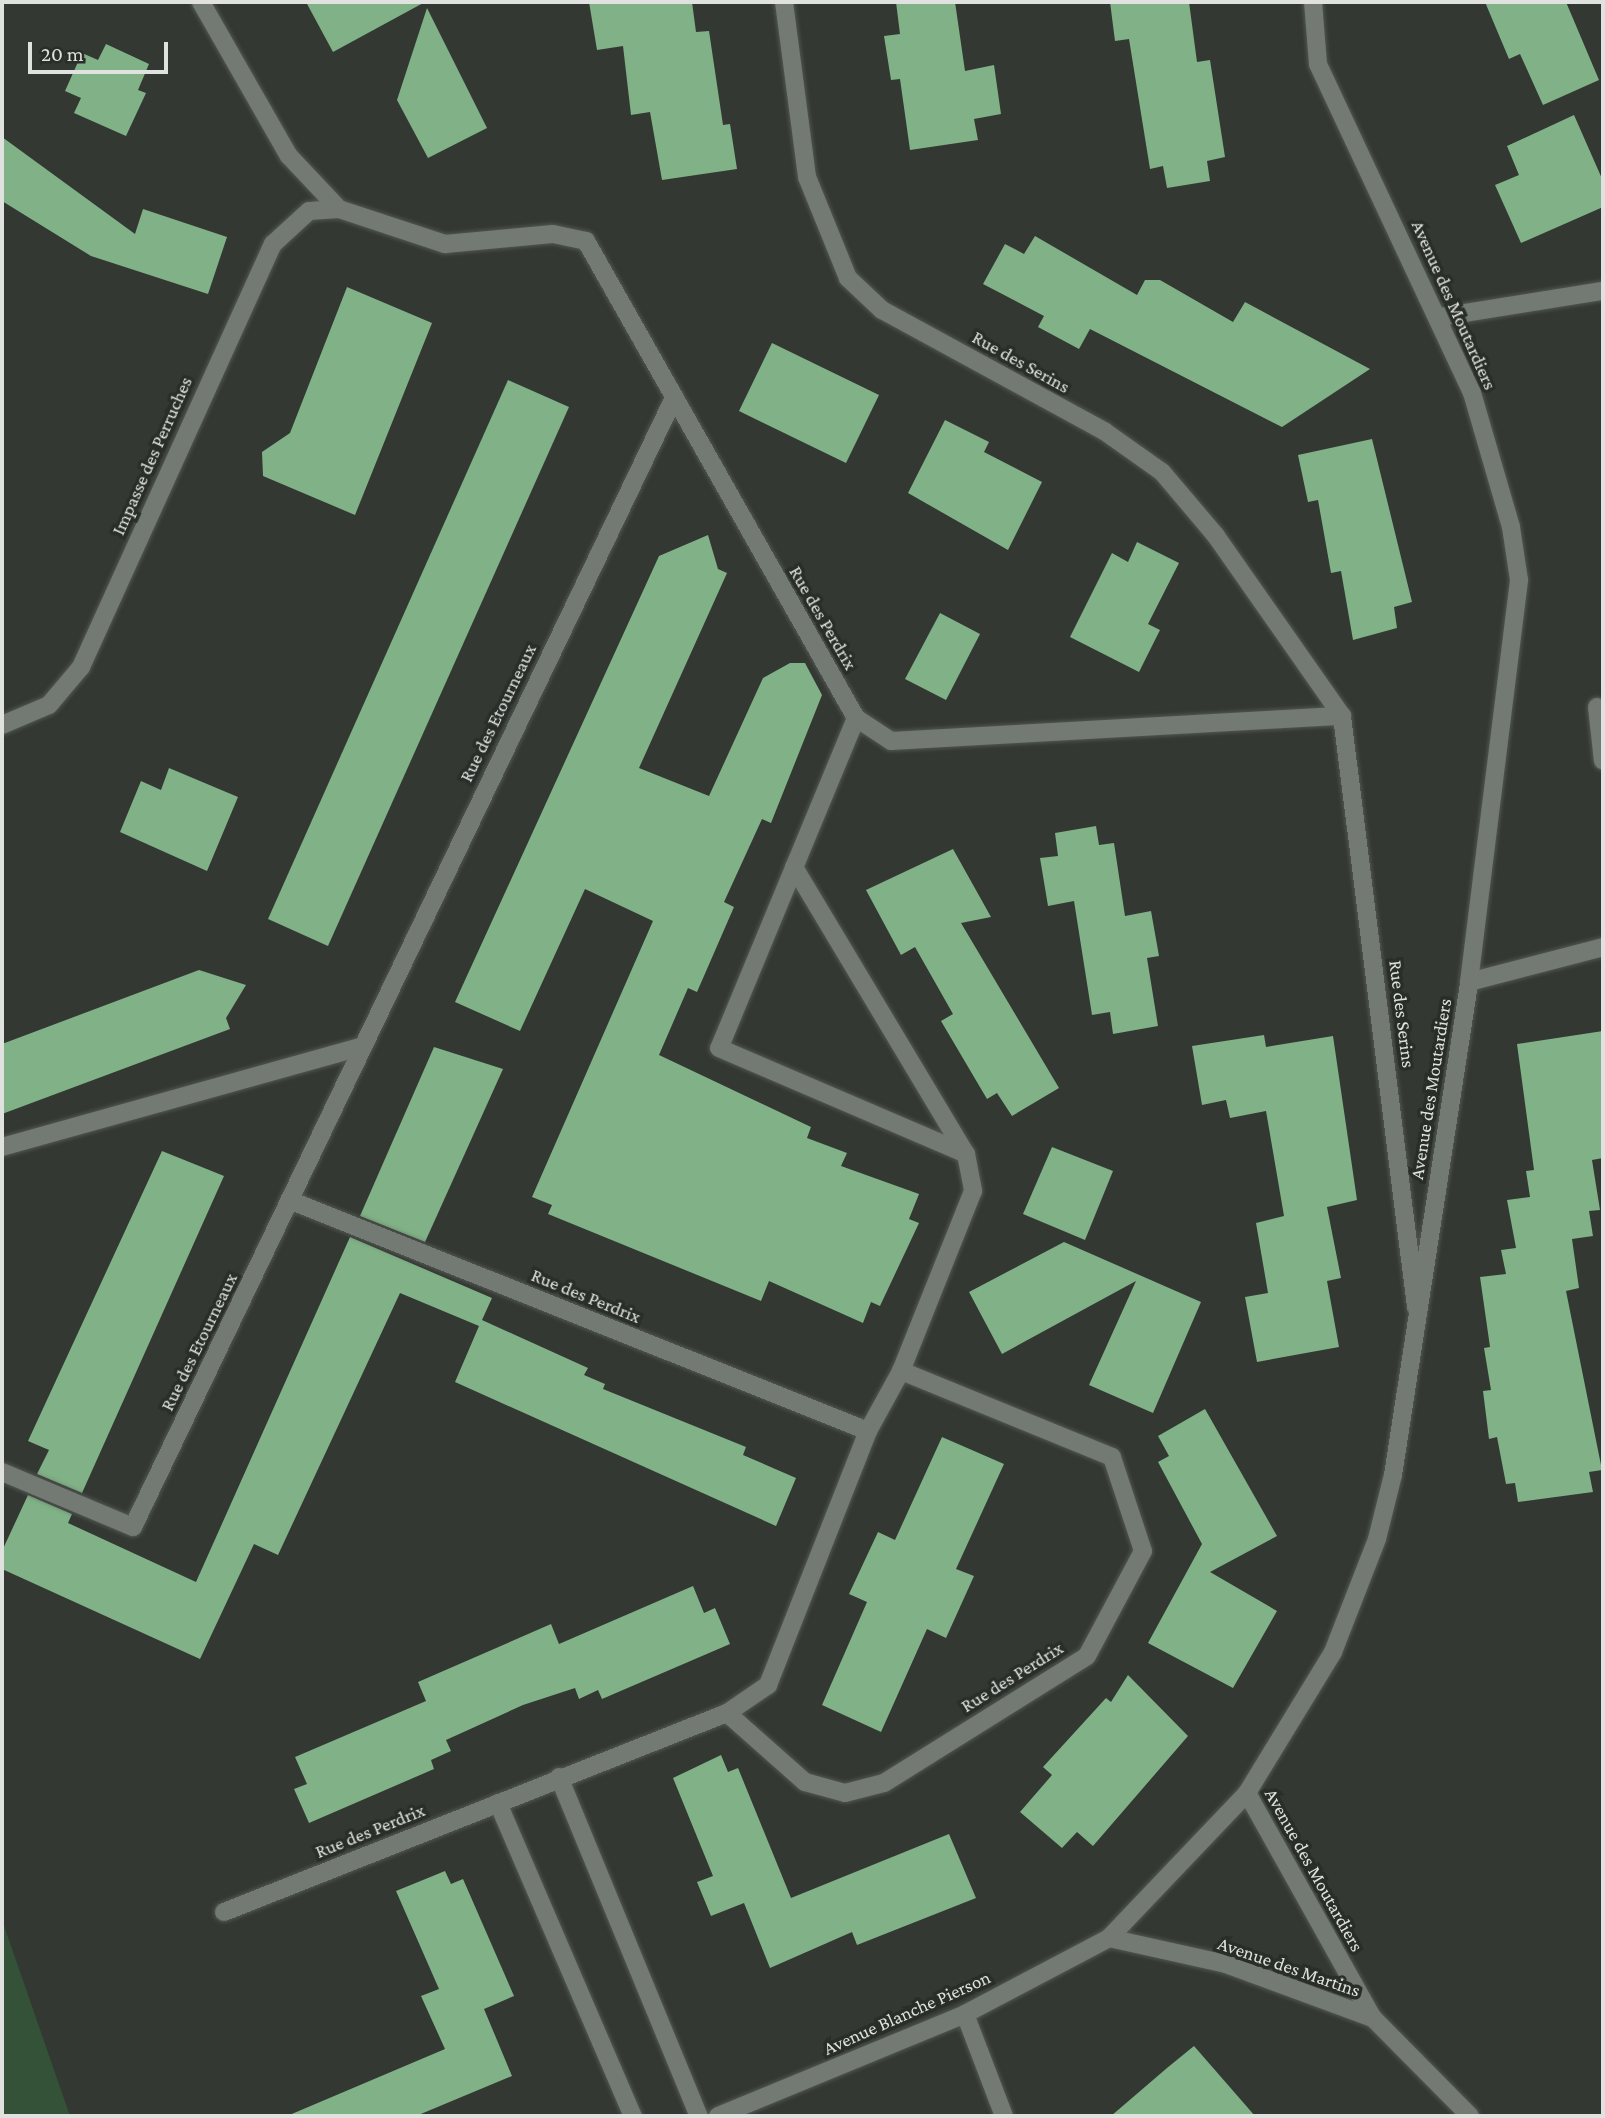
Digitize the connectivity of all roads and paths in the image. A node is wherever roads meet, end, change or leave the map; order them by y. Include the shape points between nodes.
1 (201, 2) edge
2 (784, 2) edge
3 (1313, 2) edge
4 (340, 209) junction
5 (1603, 291) edge
6 (1440, 317) junction
7 (673, 400) junction
8 (1597, 707) dead end
9 (1342, 716) junction
10 (856, 718) junction
11 (2, 724) edge
12 (1603, 761) edge
13 (794, 867) junction
14 (1603, 947) edge
15 (1469, 982) junction
16 (363, 1046) junction
17 (2, 1147) edge
18 (966, 1154) junction
19 (289, 1200) junction
20 (1417, 1317) junction
21 (901, 1371) junction
22 (868, 1432) junction
23 (2, 1472) edge
24 (727, 1713) junction
25 (559, 1777) junction
26 (1247, 1793) junction
27 (498, 1803) junction
28 (224, 1912) dead end
29 (1109, 1938) junction
30 (965, 2014) junction
31 (1373, 2018) junction
32 (749, 2110) edge
33 (633, 2116) edge
34 (699, 2116) edge
35 (718, 2116) edge
36 (1004, 2116) edge
37 (1470, 2116) edge

1 - 4 street, Impasse des Perruches via 289,156
2 - 9 street, Rue des Serins via 807,177 848,278 882,310 1104,431 1162,472 1216,536
3 - 6 street, Avenue des Moutardiers via 1318,64
4 - 7 street, Impasse des Perruches via 445,244 554,234 586,242
4 - 11 street, Impasse des Perruches via 309,211 273,244 81,667 49,705
5 - 6 street
6 - 15 street, Avenue des Moutardiers via 1496,471 1519,580
7 - 10 street, Rue des Perdrix
7 - 16 street, Rue des Etourneaux
8 - 12 street
9 - 10 street via 891,741
9 - 20 street, Rue des Serins
10 - 13 street
13 - 18 street, Rue des Perdrix
13 - 18 street via 719,1048
14 - 15 street
15 - 20 street, Avenue des Moutardiers
16 - 17 street
16 - 19 street, Rue des Etourneaux
18 - 21 street, Rue des Perdrix via 973,1191
19 - 22 street, Rue des Perdrix
19 - 23 street, Rue des Etourneaux via 133,1527
20 - 26 street, Avenue des Moutardiers via 1393,1475 1356,1597 1333,1652
21 - 22 street, Rue des Perdrix
21 - 24 street, Rue des Perdrix via 1112,1457 1143,1551 1087,1656 884,1783 845,1793 805,1782
22 - 24 street, Rue des Perdrix via 768,1685
24 - 25 street, Rue des Perdrix
25 - 27 street, Rue des Perdrix
25 - 34 street
26 - 29 street, Avenue Blanche Pierson
26 - 31 street, Avenue des Moutardiers
27 - 28 street, Rue des Perdrix
27 - 33 street
29 - 30 street, Avenue Blanche Pierson
29 - 31 street, Avenue des Martins via 1226,1964
30 - 32 street, Avenue Blanche Pierson
30 - 36 street
31 - 37 street, Avenue des Moutardiers
32 - 35 street, Avenue Blanche Pierson

